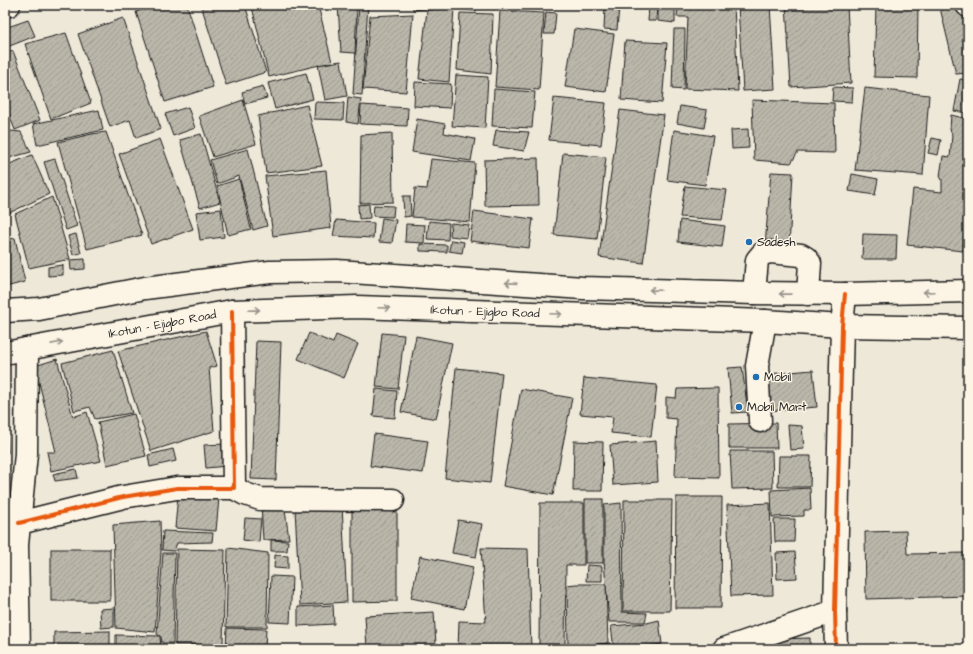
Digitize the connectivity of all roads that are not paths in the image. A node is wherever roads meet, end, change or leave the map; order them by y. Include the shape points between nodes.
1 (9, 5) edge
2 (5, 6) edge
3 (968, 291) edge
4 (754, 293) junction
5 (808, 294) junction
6 (844, 294) junction
7 (5, 311) edge
8 (232, 311) junction
9 (765, 321) junction
10 (842, 326) junction
11 (968, 328) edge
12 (27, 349) junction
13 (5, 354) edge
14 (760, 421) dead end
15 (234, 488) junction
16 (393, 500) dead end
17 (19, 523) junction
18 (11, 548) edge
19 (835, 611) junction
20 (19, 649) edge
21 (724, 649) edge
22 (836, 649) edge

1 - 2 main road
3 -> 6 main road
5 -> 4 main road
4 - 5 main road via 757,260 762,254 770,252 802,255 806,258 810,263
4 -> 7 main road via 583,288 337,271 270,272 145,288 39,309
5 - 6 main road
6 - 10 main road
8 -> 9 main road, Ikotun - Ejigbo Road via 356,307
12 -> 8 main road, Ikotun - Ejigbo Road
8 - 15 main road
9 - 10 main road, Ikotun - Ejigbo Road
9 - 14 main road via 757,366
10 - 11 main road, Ikotun - Ejigbo Road
10 - 19 main road
12 - 13 main road, Ikotun - Ejigbo Road
12 - 17 main road via 26,454
15 - 16 main road via 260,499
15 - 17 main road via 177,488 123,497
17 - 18 main road
18 - 20 main road
19 - 21 main road
19 - 22 main road

